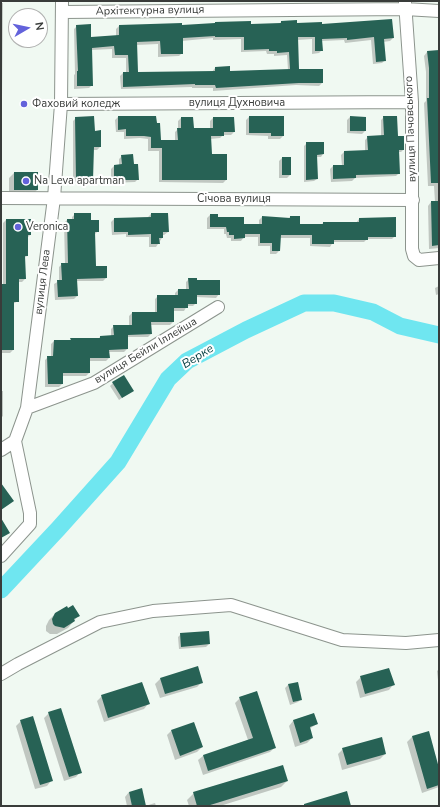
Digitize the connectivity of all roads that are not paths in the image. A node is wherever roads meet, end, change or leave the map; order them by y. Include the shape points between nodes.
1 (405, 5) edge
2 (62, 7) edge
3 (439, 11) edge
4 (412, 102) junction
5 (61, 104) junction
6 (1, 198) edge
7 (54, 198) junction
8 (413, 200) junction
9 (439, 258) edge
10 (218, 307) dead end
11 (27, 408) junction
12 (15, 441) junction
13 (1, 450) edge
14 (1, 556) edge
15 (439, 640) edge
16 (1, 674) edge

1 - 2 street, Архітектурна вулиця
1 - 3 street, Архітектурна вулиця
1 - 4 street, вулиця Пачовського
2 - 5 street, вулиця Лева
4 - 5 street, вулиця Духновича
4 - 8 street, вулиця Пачовського
5 - 7 street, вулиця Лева
6 - 7 street, Січова вулиця
7 - 8 street, Січова вулиця
7 - 11 street, вулиця Лева
8 - 9 street, вулиця Пачовського via 414,256 419,260
10 - 11 street, вулиця Бейли Іллейша via 94,383
11 - 12 street, вулиця Лева
12 - 13 street
12 - 14 street via 30,524
15 - 16 street via 406,643 342,640 231,605 160,610 100,622

